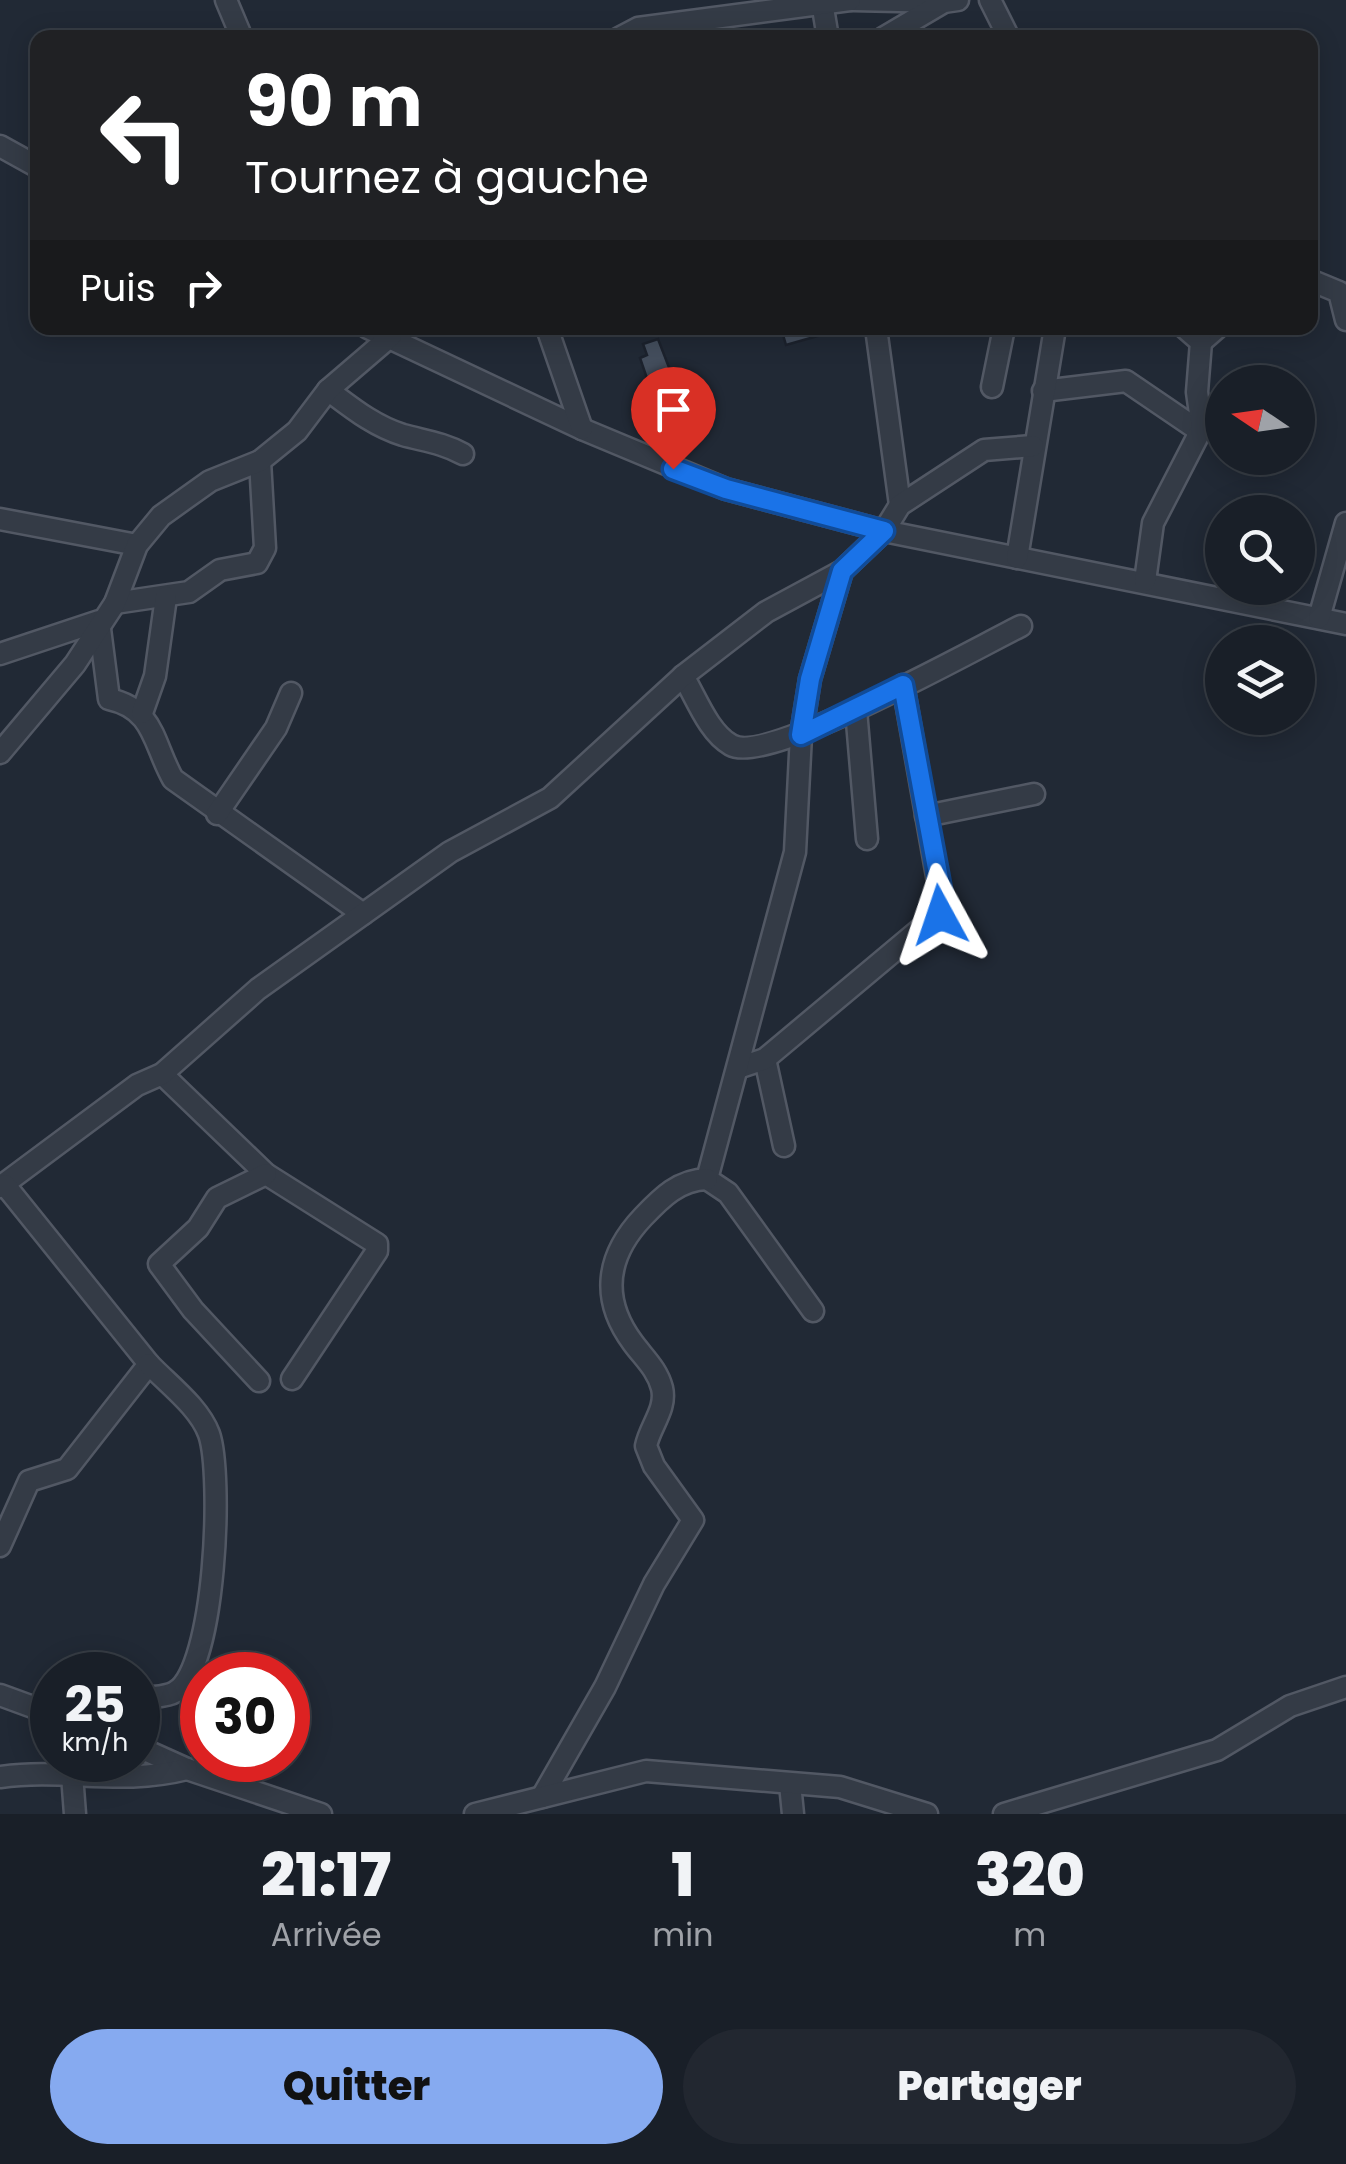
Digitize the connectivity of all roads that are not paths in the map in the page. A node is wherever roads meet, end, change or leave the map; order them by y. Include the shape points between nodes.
1 (226, 0) edge
2 (852, 0) edge
3 (990, 0) edge
4 (951, 1) edge
5 (822, 2) edge
6 (239, 30) edge
7 (634, 30) edge
8 (827, 30) edge
9 (897, 30) edge
10 (1006, 30) edge
11 (0, 146) edge
12 (30, 163) edge
13 (1318, 283) edge
14 (1344, 309) edge
15 (388, 335) edge
16 (549, 335) edge
17 (877, 335) edge
18 (1003, 335) edge
19 (1054, 335) edge
20 (1209, 335) edge
21 (391, 336) junction
22 (992, 388) dead end
23 (328, 390) junction
24 (1043, 391) junction
25 (582, 429) junction
26 (1201, 432) junction
27 (1033, 446) junction
28 (463, 454) dead end
29 (260, 461) junction
30 (900, 505) junction
31 (0, 519) edge
32 (1346, 522) edge
33 (884, 531) junction
34 (137, 545) junction
35 (1016, 558) junction
36 (842, 571) junction
37 (1145, 581) junction
38 (166, 596) junction
39 (115, 604) junction
40 (1318, 618) junction
41 (99, 621) junction
42 (1346, 624) edge
43 (1021, 626) dead end
44 (0, 654) edge
45 (683, 676) junction
46 (903, 685) junction
47 (291, 693) dead end
48 (856, 710) junction
49 (142, 712) junction
50 (801, 735) junction
51 (0, 753) edge
52 (1034, 794) dead end
53 (217, 814) junction
54 (926, 816) junction
55 (867, 839) dead end
56 (363, 914) junction
57 (765, 1059) junction
58 (738, 1068) junction
59 (162, 1074) junction
60 (784, 1146) dead end
61 (266, 1174) junction
62 (708, 1179) junction
63 (2, 1186) edge
64 (813, 1310) dead end
65 (149, 1364) junction
66 (292, 1378) dead end
67 (259, 1381) dead end
68 (0, 1546) edge
69 (1346, 1687) edge
70 (0, 1695) edge
71 (160, 1696) edge
72 (30, 1706) edge
73 (0, 1776) edge
74 (30, 1776) edge
75 (73, 1782) edge
76 (225, 1782) edge
77 (790, 1784) junction
78 (528, 1805) edge
79 (920, 1813) edge
80 (75, 1814) edge
81 (320, 1814) edge
82 (475, 1814) edge
83 (793, 1814) edge
84 (1004, 1814) edge

1 - 6 street
2 - 4 street
2 - 5 street
3 - 10 street
4 - 9 street
5 - 7 street
5 - 8 street
11 - 12 street
13 - 14 street via 1339,292
15 - 21 street
16 - 25 street
17 - 30 street
18 - 22 street
19 - 24 street
20 - 26 street via 1197,392
21 - 23 street
21 - 25 street
23 - 28 street via 364,418
23 - 29 street via 297,432
24 - 26 street via 1126,381
24 - 27 street
25 - 33 street via 726,489
26 - 37 street via 1153,523
27 - 30 street via 984,450
27 - 35 street
29 - 34 street via 194,493
29 - 38 street via 263,556 248,567 220,570 189,592
30 - 33 street
31 - 34 street
32 - 40 street
33 - 35 street
33 - 36 street
34 - 39 street
35 - 37 street
36 - 45 street via 766,612
36 - 50 street
37 - 40 street
38 - 39 street
38 - 49 street via 155,676
39 - 41 street
40 - 42 street
41 - 44 street
41 - 49 street via 109,699
41 - 51 street via 52,697
43 - 46 street
45 - 50 street via 730,745 745,750
45 - 56 street via 550,798 450,852
46 - 48 street
46 - 54 street
47 - 53 street via 276,728
48 - 50 street
48 - 55 street
49 - 53 street via 172,780
50 - 58 street via 798,837
52 - 54 street
53 - 56 street
54 - 57 street via 944,906 940,915
56 - 59 street via 258,989
57 - 58 street
57 - 60 street
58 - 62 street
59 - 61 street
59 - 63 street via 137,1084
61 - 66 street via 377,1244
61 - 67 street via 217,1198 198,1228 159,1264
62 - 64 street via 728,1193
62 - 78 street via 666,1194 630,1230 615,1255 609,1287 612,1306 663,1390 663,1408 646,1446 693,1518
63 - 65 street
65 - 68 street via 68,1469 29,1480
65 - 71 street via 208,1434 212,1597 190,1676 174,1693
69 - 84 street via 1290,1706 1217,1750
70 - 72 street
73 - 74 street
75 - 80 street
76 - 81 street
77 - 78 street via 646,1771
77 - 79 street via 846,1788
77 - 83 street
78 - 82 street

